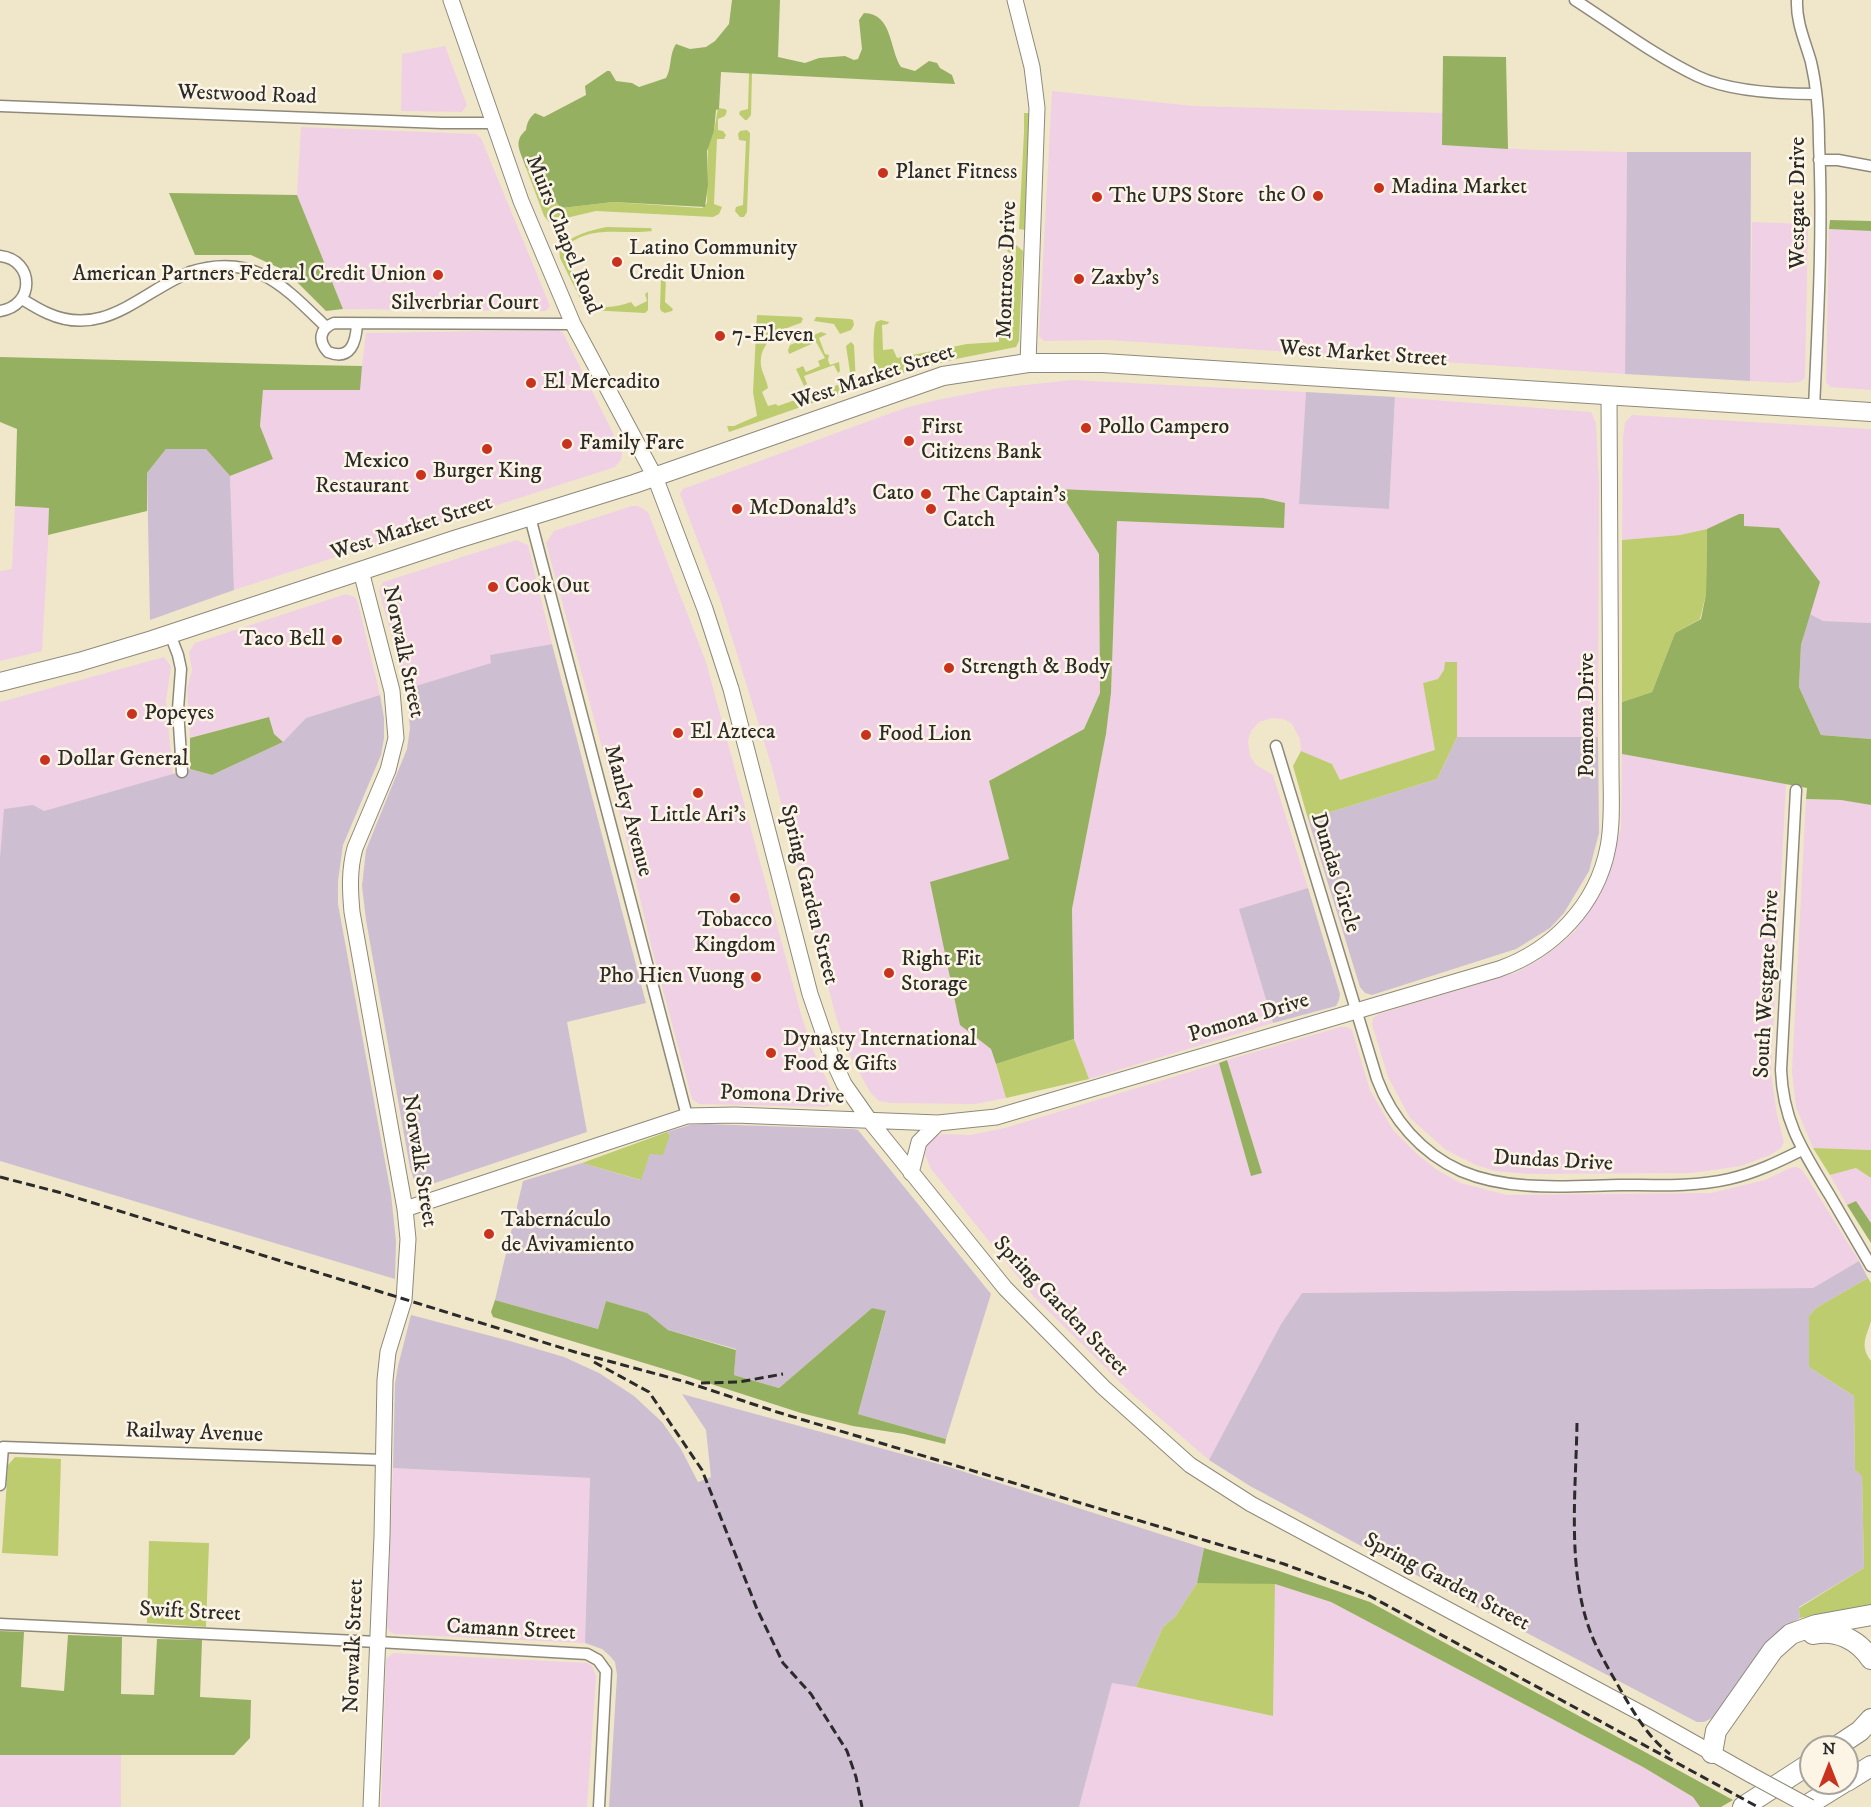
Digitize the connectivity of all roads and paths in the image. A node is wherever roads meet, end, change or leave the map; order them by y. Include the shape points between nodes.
1 (451, 0) edge
2 (1015, 0) edge
3 (1575, 0) edge
4 (1797, 0) edge
5 (1816, 94) junction
6 (0, 106) edge
7 (492, 123) junction
8 (1819, 160) junction
9 (1871, 166) edge
10 (0, 256) edge
11 (22, 299) junction
12 (0, 311) edge
13 (357, 324) junction
14 (573, 324) junction
15 (326, 327) junction
16 (1028, 363) junction
17 (1609, 396) junction
18 (1814, 408) junction
19 (1871, 412) edge
20 (655, 477) junction
21 (530, 517) junction
22 (360, 571) junction
23 (170, 634) junction
24 (0, 682) edge
25 (1276, 746) dead end
26 (182, 772) dead end
27 (1796, 790) dead end
28 (1357, 1010) junction
29 (687, 1116) junction
30 (870, 1121) junction
31 (938, 1124) junction
32 (1802, 1150) junction
33 (911, 1173) junction
34 (405, 1209) junction
35 (1871, 1266) edge
36 (383, 1460) junction
37 (0, 1485) edge
38 (1871, 1615) edge
39 (0, 1624) edge
40 (378, 1642) junction
41 (1871, 1659) edge
42 (1871, 1719) edge
43 (1854, 1735) edge
44 (1712, 1752) junction
45 (1799, 1771) edge
46 (1799, 1775) edge
47 (1824, 1795) edge
48 (371, 1807) edge
49 (599, 1807) edge
50 (1744, 1807) edge
51 (1804, 1807) edge
52 (1810, 1807) edge

1 - 7 street, Muirs Chapel Road
2 - 16 street, Montrose Drive via 1037,102
3 - 5 street via 1698,77 1726,86
4 - 5 street, Westgate Drive via 1799,26
5 - 8 street, Westgate Drive
6 - 7 street, Westwood Road
7 - 14 street, Muirs Chapel Road
8 - 9 street
8 - 18 street, Westgate Drive
10 - 11 street via 15,261 23,270 27,282
11 - 12 street via 13,308
11 - 15 street via 58,316 98,319 119,312 190,272 229,267 247,269 284,286
13 - 14 street, Silverbriar Court
13 - 15 street, Silverbriar Court via 334,323
13 - 15 street via 355,342 340,354 323,347 321,336
14 - 20 street, Muirs Chapel Road
16 - 17 main road, West Market Street via 1121,364
16 - 20 main road, West Market Street via 943,376
17 - 18 main road, West Market Street
17 - 28 street, Pomona Drive via 1611,820 1606,856 1595,885 1566,926 1531,955 1499,969
18 - 19 main road, West Market Street
20 - 21 main road, West Market Street
20 - 30 street, Spring Garden Street via 731,689 810,994 831,1058
21 - 22 main road, West Market Street
21 - 29 street, Manley Avenue
22 - 23 main road, West Market Street
22 - 34 street, Norwalk Street via 392,691 396,738 388,770 355,848 350,892
23 - 24 main road, West Market Street
23 - 26 street via 181,669 178,709
25 - 28 street, Dundas Circle
27 - 32 street, South Westgate Drive via 1781,1085
28 - 31 street, Pomona Drive via 1012,1113
28 - 32 street, Dundas Drive via 1377,1079 1403,1125 1446,1163 1489,1180 1538,1185 1711,1182 1753,1172
29 - 30 street, Pomona Drive
29 - 34 street, Pomona Drive
30 - 31 street, Pomona Drive
30 - 33 street, Spring Garden Street
31 - 33 street via 918,1142
32 - 35 street, South Westgate Drive
33 - 44 street, Spring Garden Street via 1025,1310 1190,1465 1251,1504
34 - 36 street, Norwalk Street via 408,1239 404,1300 386,1366
36 - 37 street, Railway Avenue via 3,1447
36 - 40 street, Norwalk Street
38 - 44 highway via 1791,1634 1773,1650 1716,1731
39 - 40 street, Swift Street
40 - 48 street, Norwalk Street
40 - 49 street, Camann Street via 587,1654 598,1660 606,1671
41 - 44 highway via 1855,1641 1838,1634 1818,1633 1797,1641 1780,1658 1727,1737
42 - 43 highway
44 - 52 street, Spring Garden Street, bridge
45 - 50 highway
46 - 50 highway
47 - 51 highway

